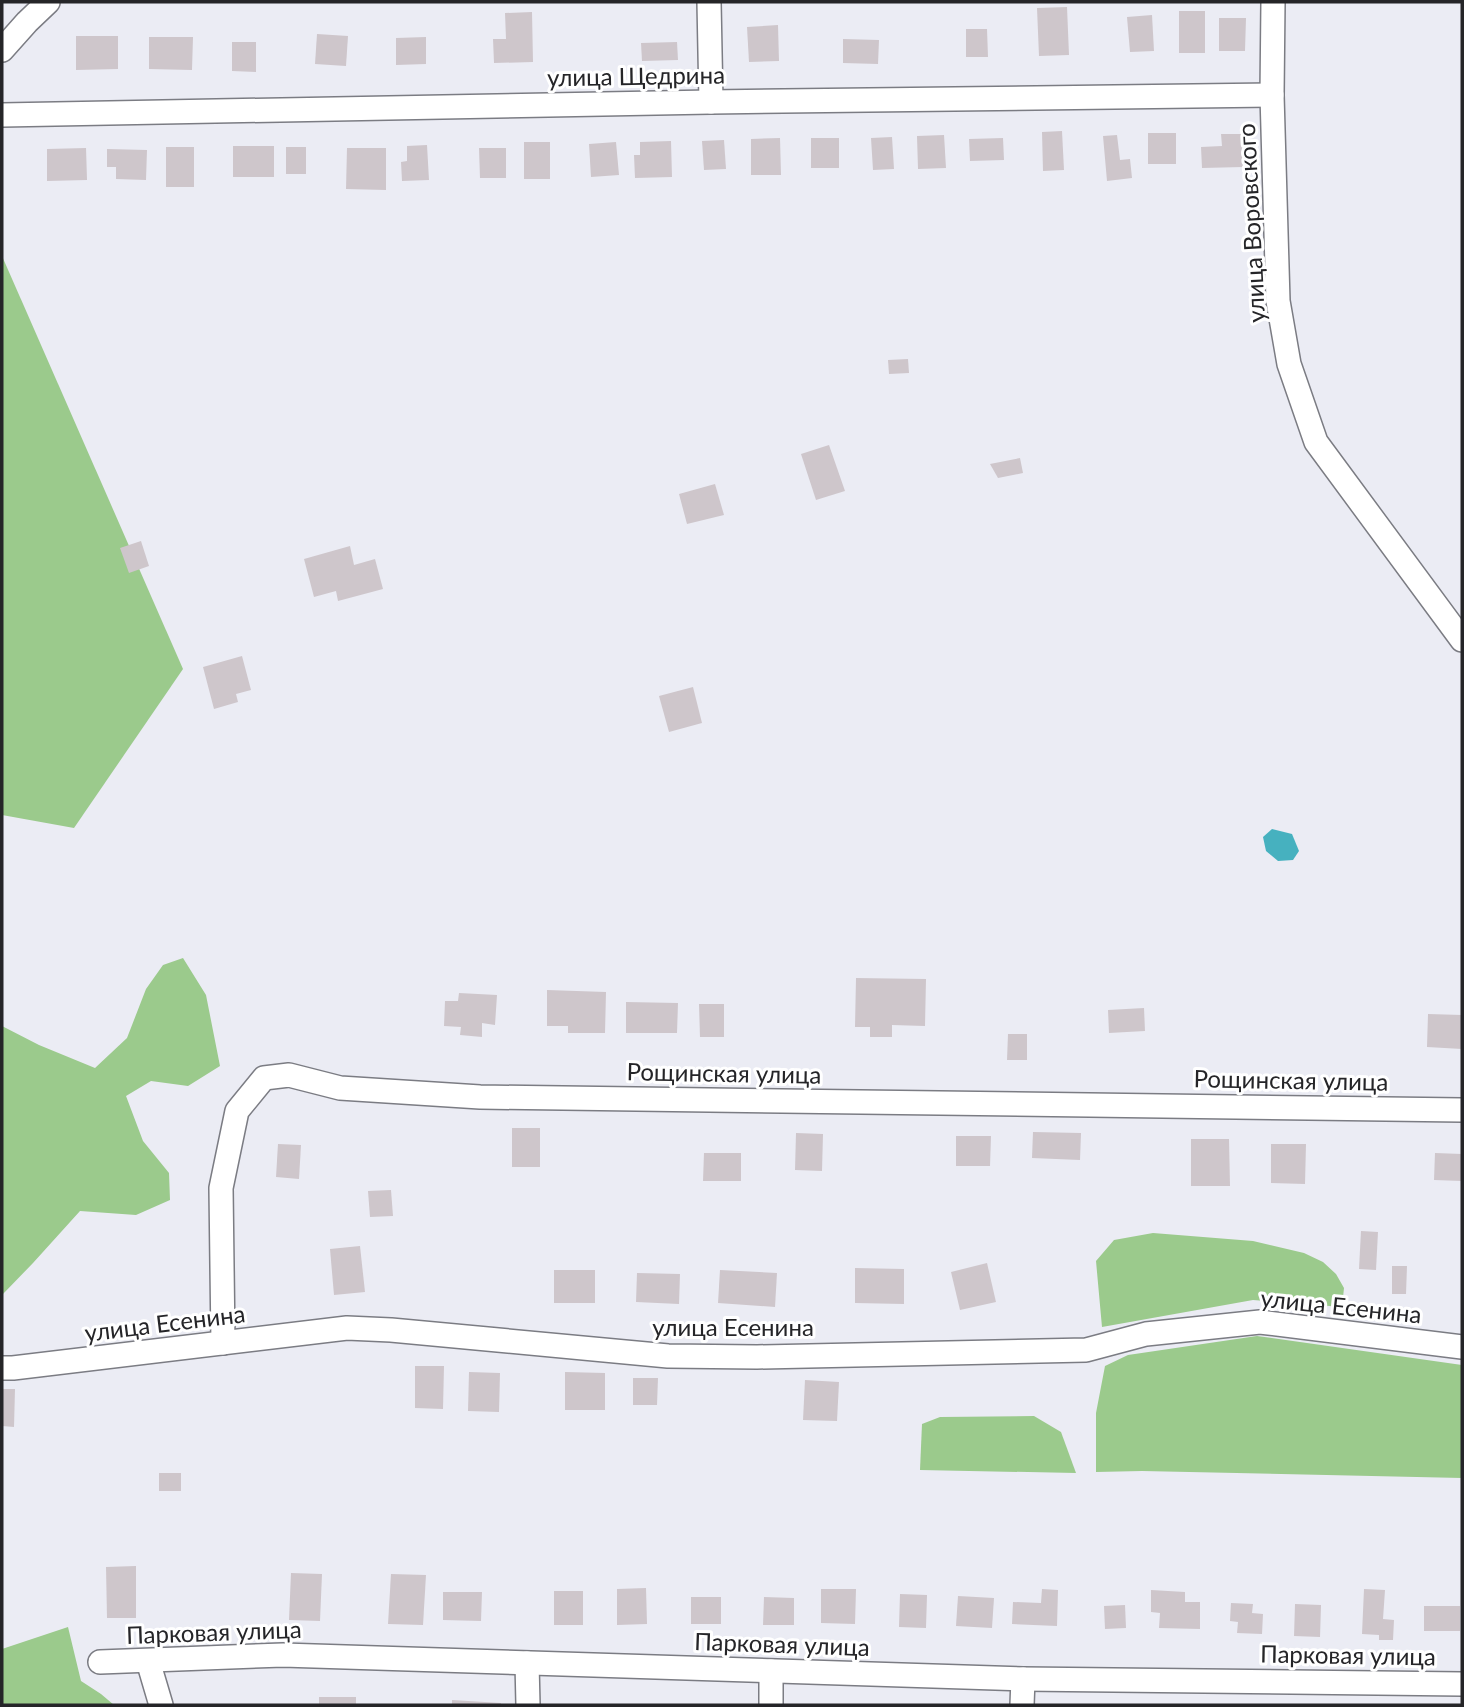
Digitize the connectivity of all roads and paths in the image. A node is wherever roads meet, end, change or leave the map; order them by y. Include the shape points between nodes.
1 (48, 2) edge
2 (709, 2) edge
3 (1273, 2) edge
4 (2, 50) edge
5 (1272, 95) junction
6 (711, 102) junction
7 (2, 115) edge
8 (1462, 640) edge
9 (1462, 1110) edge
10 (223, 1343) junction
11 (1462, 1347) edge
12 (2, 1368) edge
13 (148, 1661) junction
14 (100, 1662) dead end
15 (527, 1663) junction
16 (771, 1671) junction
17 (1023, 1679) junction
18 (1462, 1684) edge
19 (161, 1705) edge
20 (528, 1705) edge
21 (771, 1705) edge
22 (1023, 1705) edge

1 - 4 street
2 - 6 street
3 - 5 street, улица Воровского
5 - 6 street, улица Щедрина
5 - 8 street, улица Воровского via 1278,301 1289,365 1316,443
6 - 7 street, улица Щедрина
9 - 10 street, Рощинская улица via 480,1097 340,1088 289,1075 264,1078 237,1111 221,1188
10 - 11 street, улица Есенина via 347,1328 668,1356 1086,1350 1146,1334 1260,1322
10 - 12 street, улица Есенина
13 - 14 street, Парковая улица
13 - 15 street, Парковая улица via 283,1655
13 - 19 street
15 - 16 street, Парковая улица
15 - 20 street
16 - 17 street, Парковая улица
16 - 21 street
17 - 18 street, Парковая улица
17 - 22 street

